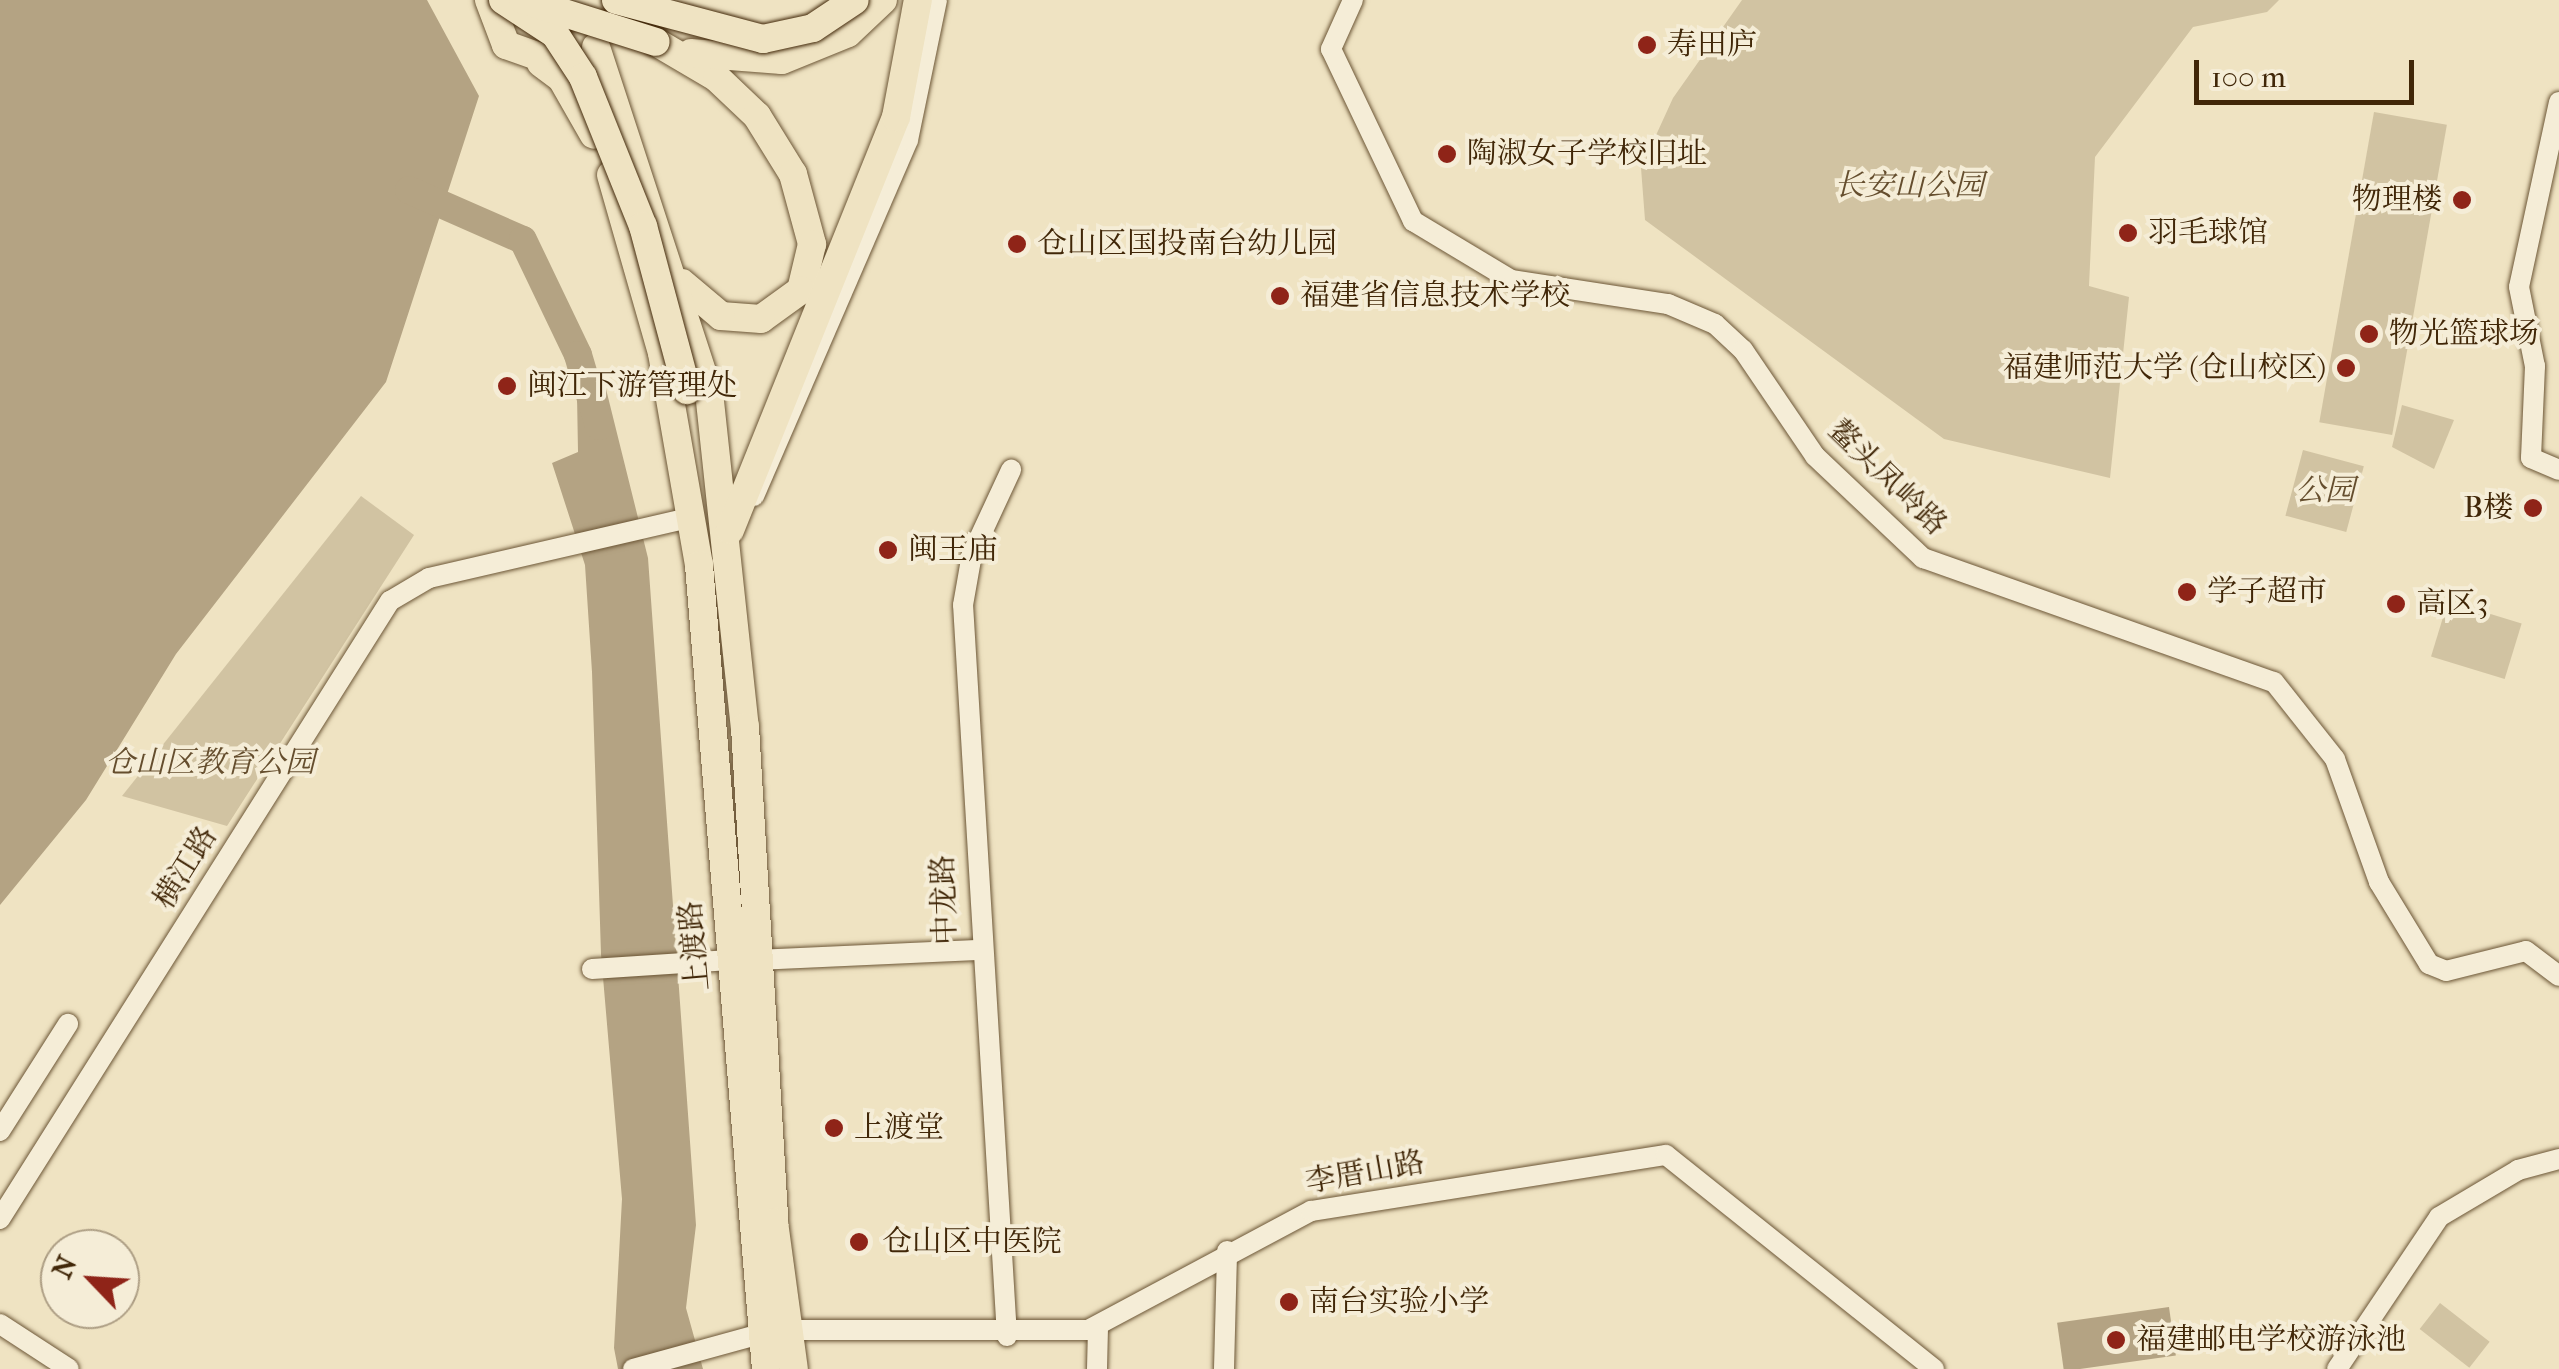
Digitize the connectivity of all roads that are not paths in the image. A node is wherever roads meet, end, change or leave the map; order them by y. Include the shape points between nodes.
1 (489, 0) edge
2 (503, 0) edge
3 (522, 0) edge
4 (616, 0) edge
5 (855, 0) edge
6 (883, 0) edge
7 (918, 0) edge
8 (937, 0) edge
9 (1353, 0) edge
10 (656, 42) junction
11 (596, 47) junction
12 (542, 63) junction
13 (2559, 102) edge
14 (677, 277) junction
15 (1011, 470) dead end
16 (2559, 470) edge
17 (674, 522) junction
18 (726, 541) junction
19 (700, 566) junction
20 (977, 950) junction
21 (743, 960) junction
22 (592, 968) dead end
23 (2559, 976) edge
24 (68, 1024) dead end
25 (0, 1131) edge
26 (2559, 1159) edge
27 (3, 1208) edge
28 (1227, 1251) junction
29 (0, 1324) edge
30 (1098, 1327) junction
31 (774, 1330) junction
32 (1007, 1336) junction
33 (69, 1369) edge
34 (633, 1369) edge
35 (766, 1369) edge
36 (794, 1369) edge
37 (1098, 1369) edge
38 (1224, 1369) edge
39 (1934, 1369) edge
40 (2336, 1369) edge

1 - 12 main road, 上渡路 via 506,45
2 - 19 main road, bridge via 556,34 583,77 643,226 687,390
3 - 10 main road, bridge
4 - 5 main road, bridge via 763,39 813,28
4 - 11 main road
6 - 10 main road via 848,33 782,60 736,61
7 - 18 main road via 896,117
8 - 18 street via 908,140 777,459
9 - 23 street, 鳌头凤岭路 via 1332,49 1413,221 1511,280 1668,304 1715,324 1744,350 1815,456 1923,558 2274,682 2335,759 2379,882 2429,964 2446,970 2526,951
10 - 14 main road via 717,78 784,153 812,244 801,290 782,309 720,316
11 - 12 main road
11 - 14 main road, 上渡路
12 - 17 main road, 上渡路 via 580,104 611,174 671,396
13 - 16 street via 2518,287 2535,366 2531,458
14 - 18 main road, 上渡路 via 709,392
15 - 20 street, 中龙路 via 964,595
17 - 19 main road, 上渡路
17 - 27 street, 横江路 via 413,583 380,613
18 - 21 main road, 上渡路
19 - 21 main road, 上渡路
20 - 21 street
20 - 32 street, 中龙路
21 - 22 street
21 - 31 main road, 上渡路
24 - 25 street
26 - 40 street via 2518,1170 2438,1217
28 - 30 street, 李厝山路
28 - 38 street
28 - 39 street, 李厝山路 via 1325,1207 1666,1155 1895,1347
29 - 33 street
30 - 32 street, 李厝山路
30 - 37 street
31 - 32 street, 李厝山路
31 - 34 street, 李厝山路 via 719,1340
31 - 35 main road, 上渡路
31 - 36 main road, 上渡路

